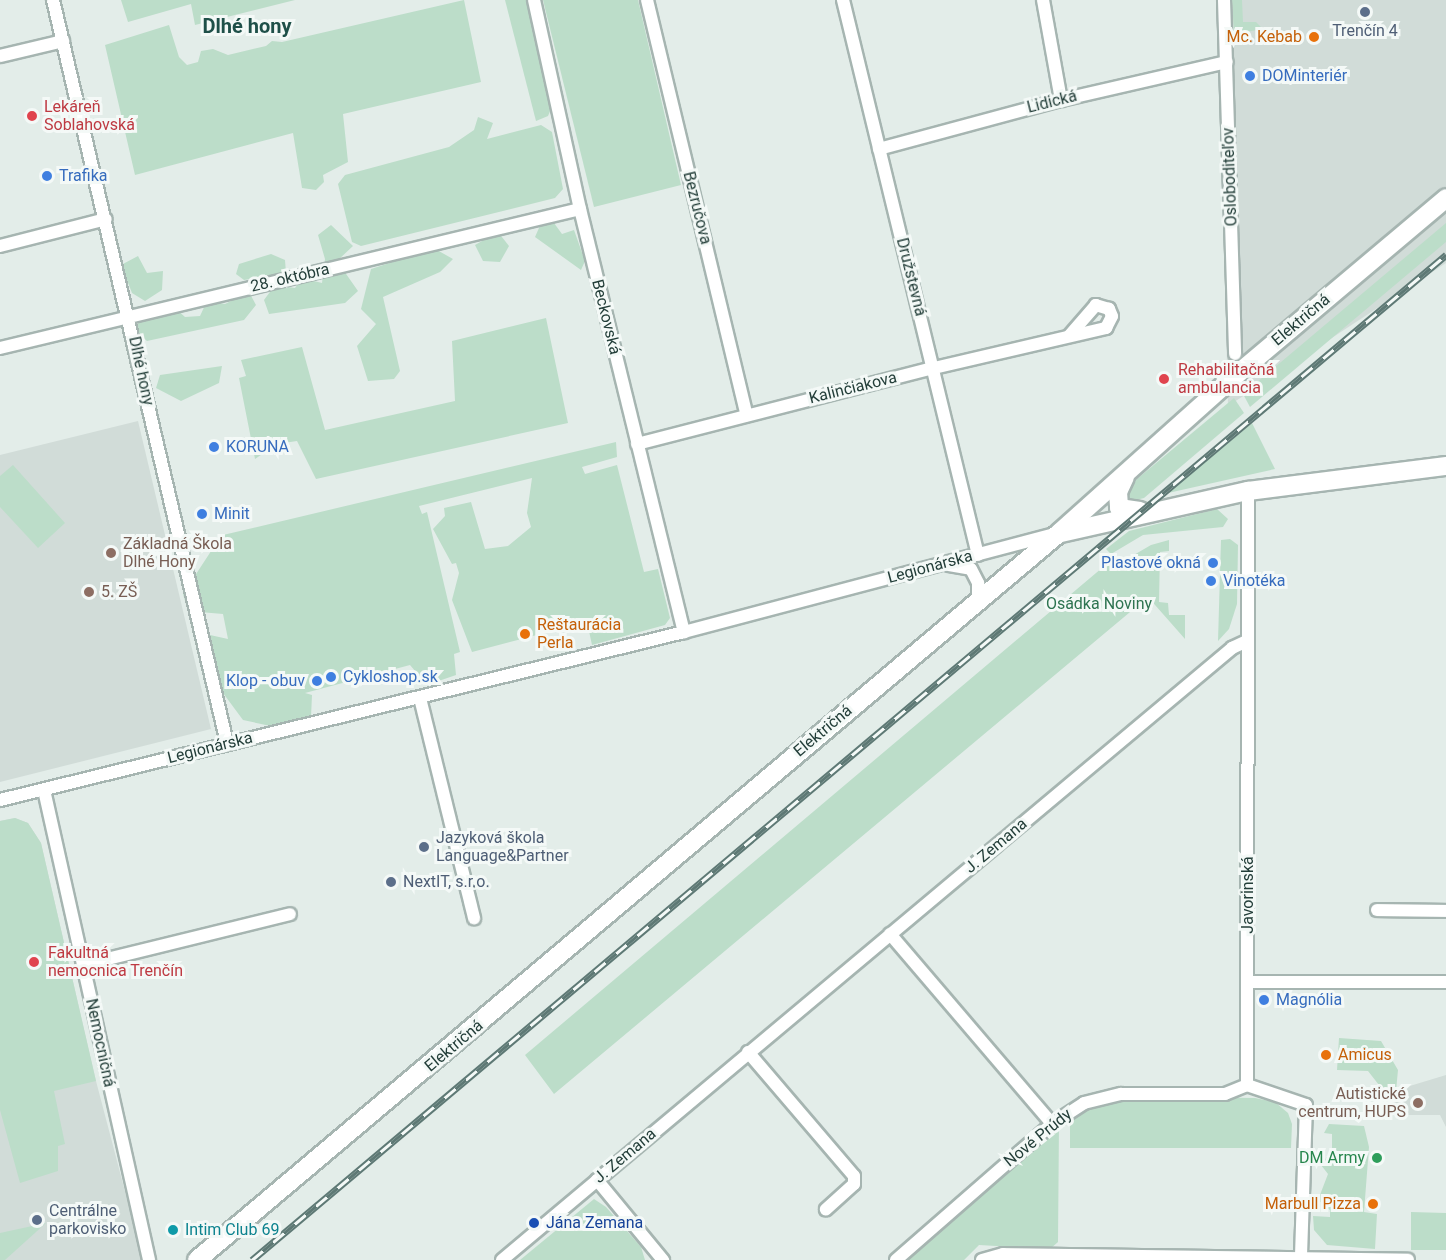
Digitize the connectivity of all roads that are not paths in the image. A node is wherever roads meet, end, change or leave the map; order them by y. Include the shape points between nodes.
1 (53, 0) edge
2 (534, 0) edge
3 (647, 0) edge
4 (843, 0) edge
5 (1043, 0) edge
6 (1224, 0) edge
7 (63, 41) junction
8 (0, 56) edge
9 (1227, 62) junction
10 (1061, 100) junction
11 (879, 149) junction
12 (1446, 198) edge
13 (580, 209) junction
14 (106, 219) junction
15 (0, 246) edge
16 (129, 316) junction
17 (1069, 336) dead end
18 (0, 348) edge
19 (1235, 354) dead end
20 (934, 368) junction
21 (747, 416) junction
22 (637, 444) junction
23 (1446, 466) edge
24 (1126, 474) junction
25 (1248, 491) junction
26 (1151, 511) junction
27 (1059, 533) junction
28 (978, 555) junction
29 (942, 564) junction
30 (978, 600) junction
31 (684, 632) junction
32 (1245, 642) junction
33 (420, 698) junction
34 (227, 743) junction
35 (44, 790) junction
36 (0, 800) edge
37 (1377, 910) dead end
38 (1446, 910) edge
39 (290, 914) dead end
40 (474, 918) dead end
41 (890, 934) junction
42 (83, 965) junction
43 (1247, 982) junction
44 (1446, 982) edge
45 (748, 1052) junction
46 (1247, 1085) junction
47 (1052, 1124) junction
48 (597, 1180) junction
49 (826, 1209) dead end
50 (1302, 1257) junction
51 (1057, 1258) edge
52 (1346, 1259) edge
53 (149, 1260) edge
54 (198, 1260) edge
55 (502, 1260) edge
56 (663, 1260) edge
57 (896, 1260) edge
58 (982, 1260) edge
59 (1408, 1260) edge

1 - 7 street, Dlhé hony
2 - 13 street, Beckovská
3 - 21 street, Bezručova
4 - 11 street, Družstevná
5 - 10 street
6 - 9 street, Osloboditeľov
7 - 8 street
7 - 14 street, Dlhé hony
9 - 10 street, Lidická
9 - 19 street, Osloboditeľov
10 - 11 street, Lidická
11 - 20 street, Družstevná
12 - 24 main road, Električná
13 - 16 street, 28. októbra
13 - 22 street, Beckovská
14 - 15 street
14 - 16 street, Dlhé hony
16 - 18 street, 28. októbra
16 - 34 street, Dlhé hony
17 - 20 street, Kalinčiakova
20 - 21 street, Kalinčiakova
20 - 28 street, Družstevná
21 - 22 street, Kalinčiakova
22 - 31 street, Beckovská
23 - 25 main road, Legionárska
24 - 26 main road via 1118,492 1119,508
24 - 27 main road, Električná
25 - 26 main road, Legionárska
25 - 32 street, Javorinská
26 - 27 main road, Legionárska
27 - 28 street, Legionárska
27 - 30 main road, Električná
28 - 29 street, Legionárska
29 - 30 street via 971,569 978,584
29 - 31 street, Legionárska
30 - 54 main road, Električná
31 - 33 street, Legionárska
32 - 41 street, J. Zemana via 1232,648
32 - 43 street, Javorinská
33 - 34 street, Legionárska
33 - 40 street
34 - 35 street, Legionárska
35 - 36 street, Legionárska
35 - 42 street, Nemocničná
37 - 38 street
39 - 42 street
41 - 45 street, J. Zemana
41 - 47 street
42 - 53 street, Nemocničná
43 - 44 street
43 - 46 street, Javorinská
45 - 48 street, J. Zemana
45 - 49 street via 854,1176 854,1184
46 - 47 street, Nové Prúdy via 1225,1094 1102,1097 1084,1102
46 - 50 street via 1306,1106
47 - 57 street, Nové Prúdy
48 - 55 street, J. Zemana
48 - 56 street
50 - 51 street
50 - 52 street
51 - 58 street via 1004,1254
52 - 59 street

